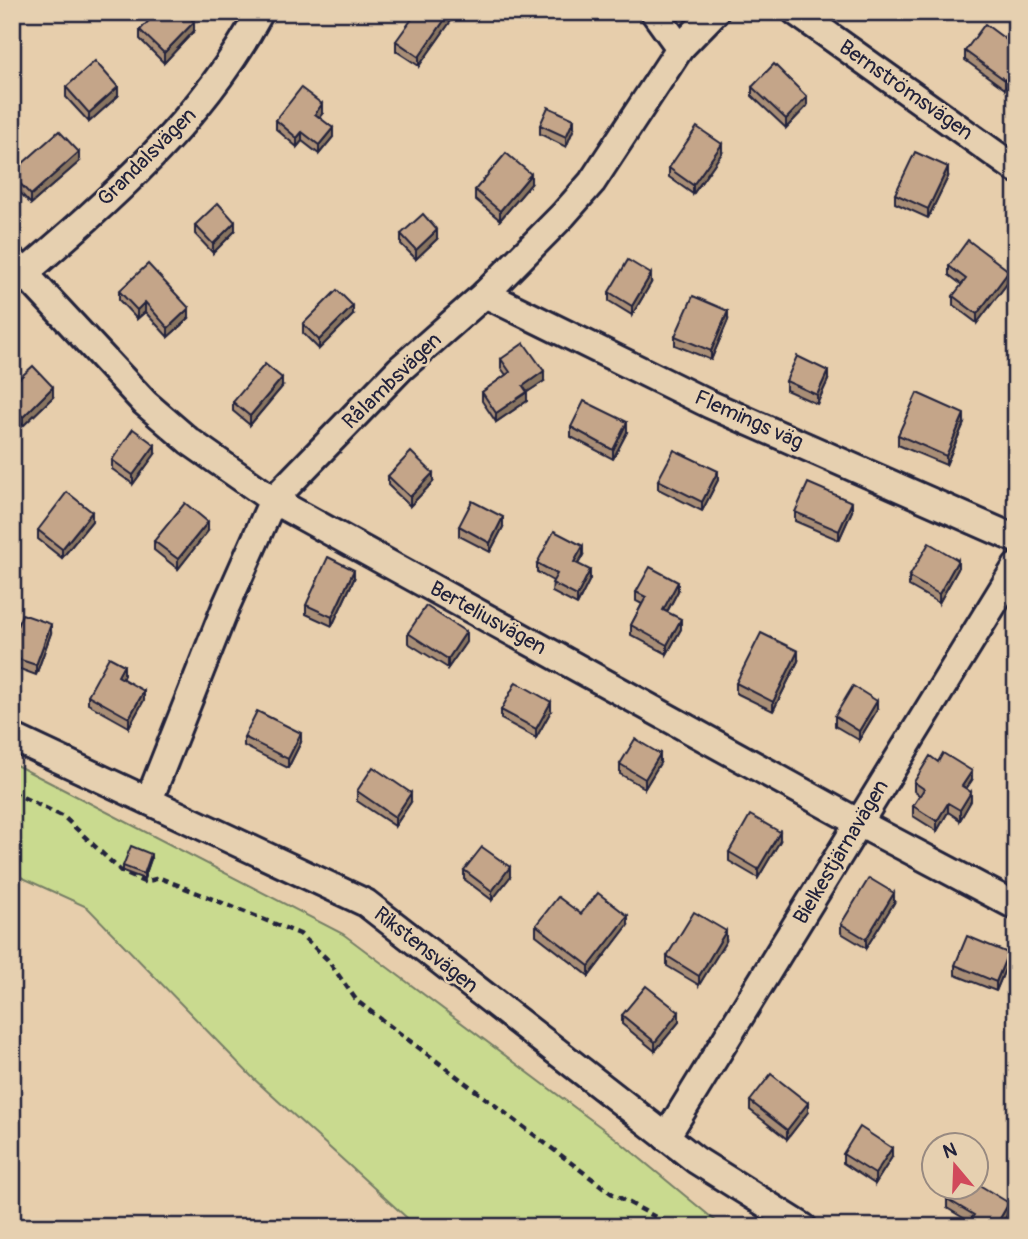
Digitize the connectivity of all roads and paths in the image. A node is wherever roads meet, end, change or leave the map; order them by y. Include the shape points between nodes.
1 (260, 12) edge
2 (654, 12) edge
3 (715, 12) edge
4 (796, 12) edge
5 (680, 48) junction
6 (1016, 169) edge
7 (16, 273) edge
8 (485, 294) junction
9 (273, 500) junction
10 (1016, 539) edge
11 (1016, 567) edge
12 (12, 737) edge
13 (12, 792) edge
14 (149, 800) junction
15 (859, 822) junction
16 (1016, 906) edge
17 (666, 1137) junction
18 (674, 1227) edge
19 (803, 1227) edge

1 - 7 street, Grandalsvägen via 212,89 157,153
2 - 5 street
3 - 5 street, Rålambsvägen
4 - 6 street, Bernströmsvägen
5 - 8 street, Rålambsvägen via 592,182
7 - 9 street, Berteliusvägen via 145,403 189,441
8 - 9 street, Rålambsvägen via 400,369
8 - 10 street, Flemings väg via 709,404
9 - 14 street, Rålambsvägen
9 - 15 street, Berteliusvägen
11 - 15 street, Bielkestjärnavägen
12 - 14 street, Rikstensvägen
13 - 18 path via 64,817 122,872 144,882 160,878 300,934 327,959 357,1000 611,1193
14 - 17 street, Rikstensvägen via 366,903
15 - 16 street, Berteliusvägen
15 - 17 street, Bielkestjärnavägen
17 - 19 street, Rikstensvägen

